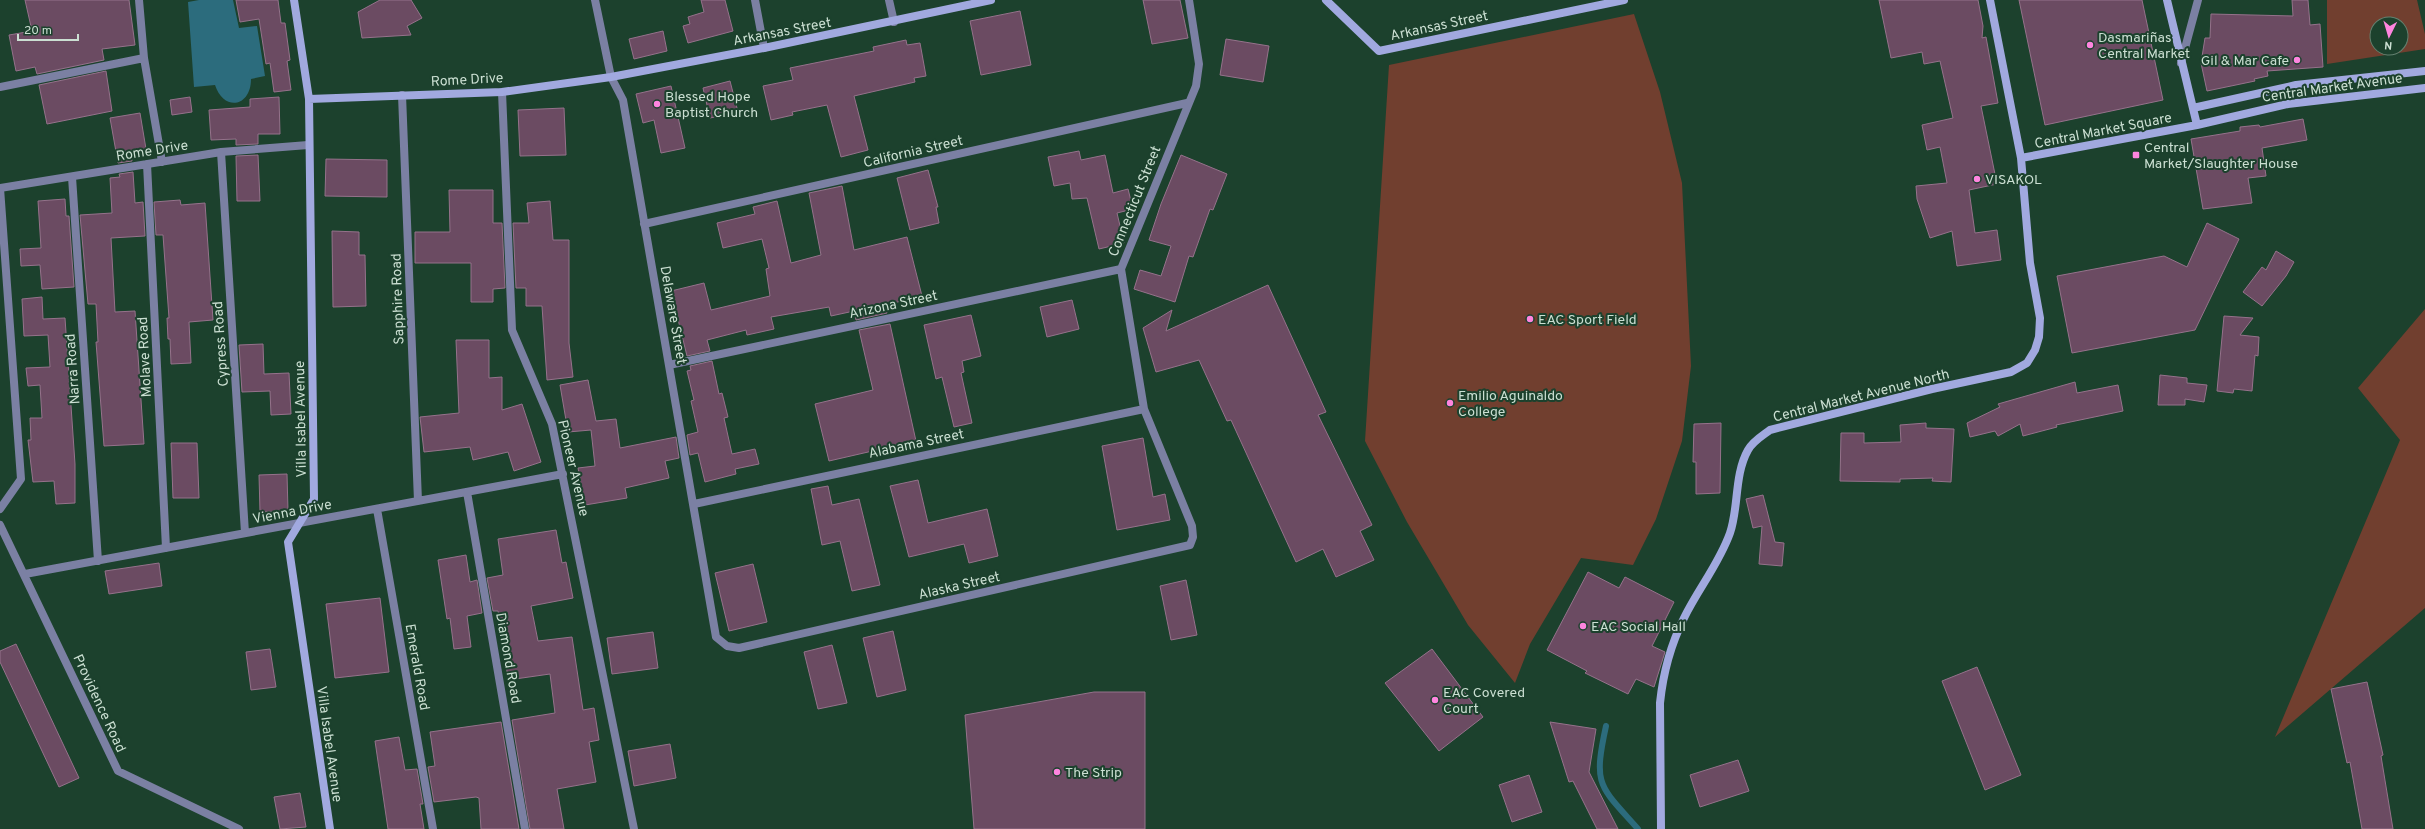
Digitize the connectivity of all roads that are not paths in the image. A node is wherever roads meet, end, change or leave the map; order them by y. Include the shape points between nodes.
1 (139, 0) edge
2 (294, 0) edge
3 (594, 0) edge
4 (755, 0) edge
5 (889, 0) edge
6 (991, 0) edge
7 (1189, 0) edge
8 (1326, 0) edge
9 (1624, 0) edge
10 (1990, 0) edge
11 (2167, 0) edge
12 (2198, 0) edge
13 (894, 22) junction
14 (764, 48) junction
15 (144, 58) junction
16 (2181, 63) junction
17 (2425, 71) edge
18 (611, 77) junction
19 (578, 81) joint
20 (0, 87) edge
21 (2425, 88) edge
22 (502, 92) junction
23 (402, 95) junction
24 (309, 99) junction
25 (1187, 103) junction
26 (2193, 108) junction
27 (2197, 126) junction
28 (308, 145) junction
29 (221, 152) junction
30 (2021, 158) junction
31 (162, 162) junction
32 (147, 164) junction
33 (72, 177) junction
34 (0, 188) edge
35 (644, 224) junction
36 (1121, 269) junction
37 (669, 365) junction
38 (1144, 409) junction
39 (563, 474) junction
40 (467, 492) junction
41 (418, 501) junction
42 (694, 504) junction
43 (0, 509) edge
44 (377, 509) junction
45 (301, 523) junction
46 (0, 525) edge
47 (1192, 526) joint
48 (245, 533) junction
49 (166, 548) junction
50 (98, 560) junction
51 (25, 574) junction
52 (716, 637) joint
53 (239, 829) edge
54 (330, 829) edge
55 (433, 829) edge
56 (525, 829) edge
57 (634, 829) edge
58 (1661, 829) edge

1 - 15 street
2 - 24 street, Villa Isabel Avenue
3 - 18 street, Delaware Street
4 - 14 street
5 - 13 street
6 - 13 street, Arkansas Street
7 - 25 street, Connecticut Street via 1199,64 1196,86
8 - 9 street, Arkansas Street via 1379,51
10 - 30 street, Central Market Square
11 - 16 street
12 - 16 street
13 - 14 street, Arkansas Street
14 - 18 street, Arkansas Street
15 - 20 street
15 - 31 street
16 - 26 street
17 - 26 street, Central Market Avenue via 2296,86
18 - 19 street, Arkansas Street
18 - 35 street, Delaware Street via 623,100
19 - 22 street, Rome Drive
21 - 27 street, Central Market Avenue via 2288,104
22 - 23 street, Rome Drive
22 - 39 street, Pioneer Avenue via 512,330 552,424
23 - 24 street, Rome Drive
23 - 41 street, Sapphire Road
24 - 28 street, Villa Isabel Avenue
25 - 35 street, California Street
25 - 36 street, Connecticut Street
26 - 27 street
27 - 30 street, Central Market Square
28 - 29 street, Rome Drive
28 - 45 street, Villa Isabel Avenue via 314,499
29 - 31 street, Rome Drive
29 - 48 street, Cypress Road
30 - 58 street, Central Market Avenue North via 2030,263 2040,318 2035,350 2027,363 2011,372 1770,430 1748,450 1742,465 1730,530 1723,551 1674,638 1662,684
31 - 32 street, Rome Drive
32 - 33 street, Rome Drive
32 - 49 street, Molave Road
33 - 34 street, Rome Drive
33 - 50 street, Narra Road
34 - 43 street via 21,479
35 - 37 street, Delaware Street
36 - 37 street, Arizona Street
36 - 38 street, Connecticut Street
37 - 42 street, Delaware Street
38 - 42 street, Alabama Street
38 - 47 street, Connecticut Street
39 - 40 street, Vienna Drive
39 - 57 street, Pioneer Avenue
40 - 41 street, Vienna Drive
40 - 56 street, Diamond Road
41 - 44 street, Vienna Drive
42 - 52 street, Delaware Street
44 - 45 street, Vienna Drive
44 - 55 street, Emerald Road
45 - 48 street, Vienna Drive
45 - 54 street, Villa Isabel Avenue via 288,542
46 - 51 street, Providence Road
47 - 52 street, Alaska Street via 1193,537 1190,545 1183,548 739,648 727,646
48 - 49 street, Vienna Drive
49 - 50 street, Vienna Drive
50 - 51 street, Vienna Drive
51 - 53 street, Providence Road via 118,771

